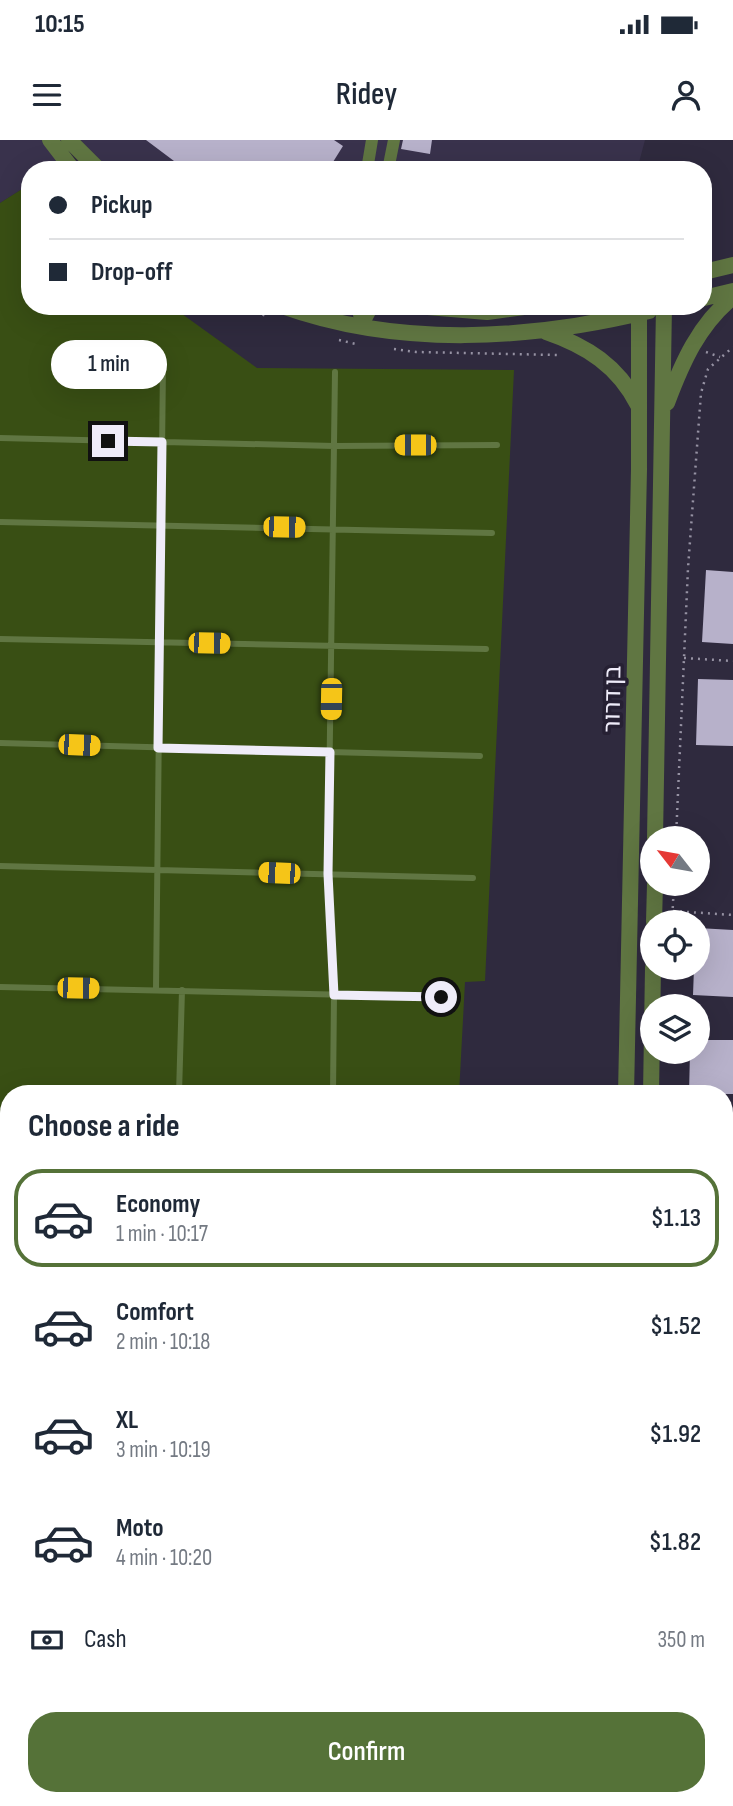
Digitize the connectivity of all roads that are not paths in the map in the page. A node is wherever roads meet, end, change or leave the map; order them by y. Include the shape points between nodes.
1 (50, 140) edge
2 (69, 140) edge
3 (372, 140) edge
4 (394, 140) edge
5 (66, 161) edge
6 (90, 161) edge
7 (368, 161) edge
8 (390, 161) edge
9 (733, 265) edge
10 (712, 270) edge
11 (733, 291) edge
12 (712, 296) edge
13 (733, 297) edge
14 (316, 315) edge
15 (359, 315) edge
16 (368, 315) edge
17 (616, 315) edge
18 (641, 315) edge
19 (666, 315) edge
20 (362, 327) junction
21 (541, 330) junction
22 (163, 364) dead end
23 (335, 372) dead end
24 (639, 408) junction
25 (663, 415) junction
26 (0, 438) edge
27 (162, 442) junction
28 (497, 445) dead end
29 (334, 446) junction
30 (0, 522) edge
31 (161, 525) junction
32 (333, 528) junction
33 (492, 533) dead end
34 (0, 639) edge
35 (160, 642) junction
36 (332, 645) junction
37 (486, 649) dead end
38 (0, 743) edge
39 (158, 748) junction
40 (330, 752) junction
41 (481, 756) dead end
42 (655, 826) edge
43 (0, 866) edge
44 (157, 869) junction
45 (328, 874) junction
46 (472, 878) dead end
47 (653, 980) edge
48 (0, 987) edge
49 (156, 989) junction
50 (182, 990) junction
51 (334, 995) junction
52 (441, 997) dead end
53 (180, 1085) edge
54 (332, 1085) edge
55 (626, 1085) edge
56 (651, 1085) edge

1 - 5 street
2 - 6 street
3 - 7 street
4 - 8 street
9 - 10 street
11 - 12 street
13 - 25 street via 705,324 691,347
14 - 20 street
15 - 20 street
16 - 20 street
17 - 21 street
18 - 24 street, בן דרור
19 - 25 street, בן דרור
20 - 21 street via 484,336
21 - 24 street via 599,356 629,388
22 - 27 lane
23 - 29 lane
24 - 55 street, בן דרור
25 - 42 street, בן דרור
26 - 27 lane
27 - 29 lane
27 - 31 lane
28 - 29 lane
29 - 32 lane
30 - 31 lane
31 - 32 lane
31 - 35 lane
32 - 33 lane
32 - 36 lane
34 - 35 lane
35 - 36 lane
35 - 39 lane
36 - 37 lane
36 - 40 lane
38 - 39 lane
39 - 40 lane
39 - 44 lane
40 - 41 lane
40 - 45 lane
43 - 44 lane
44 - 45 lane
44 - 49 lane
45 - 46 lane
45 - 51 lane
47 - 56 street
48 - 49 lane
49 - 50 lane
50 - 51 lane
50 - 53 lane
51 - 52 lane
51 - 54 lane

